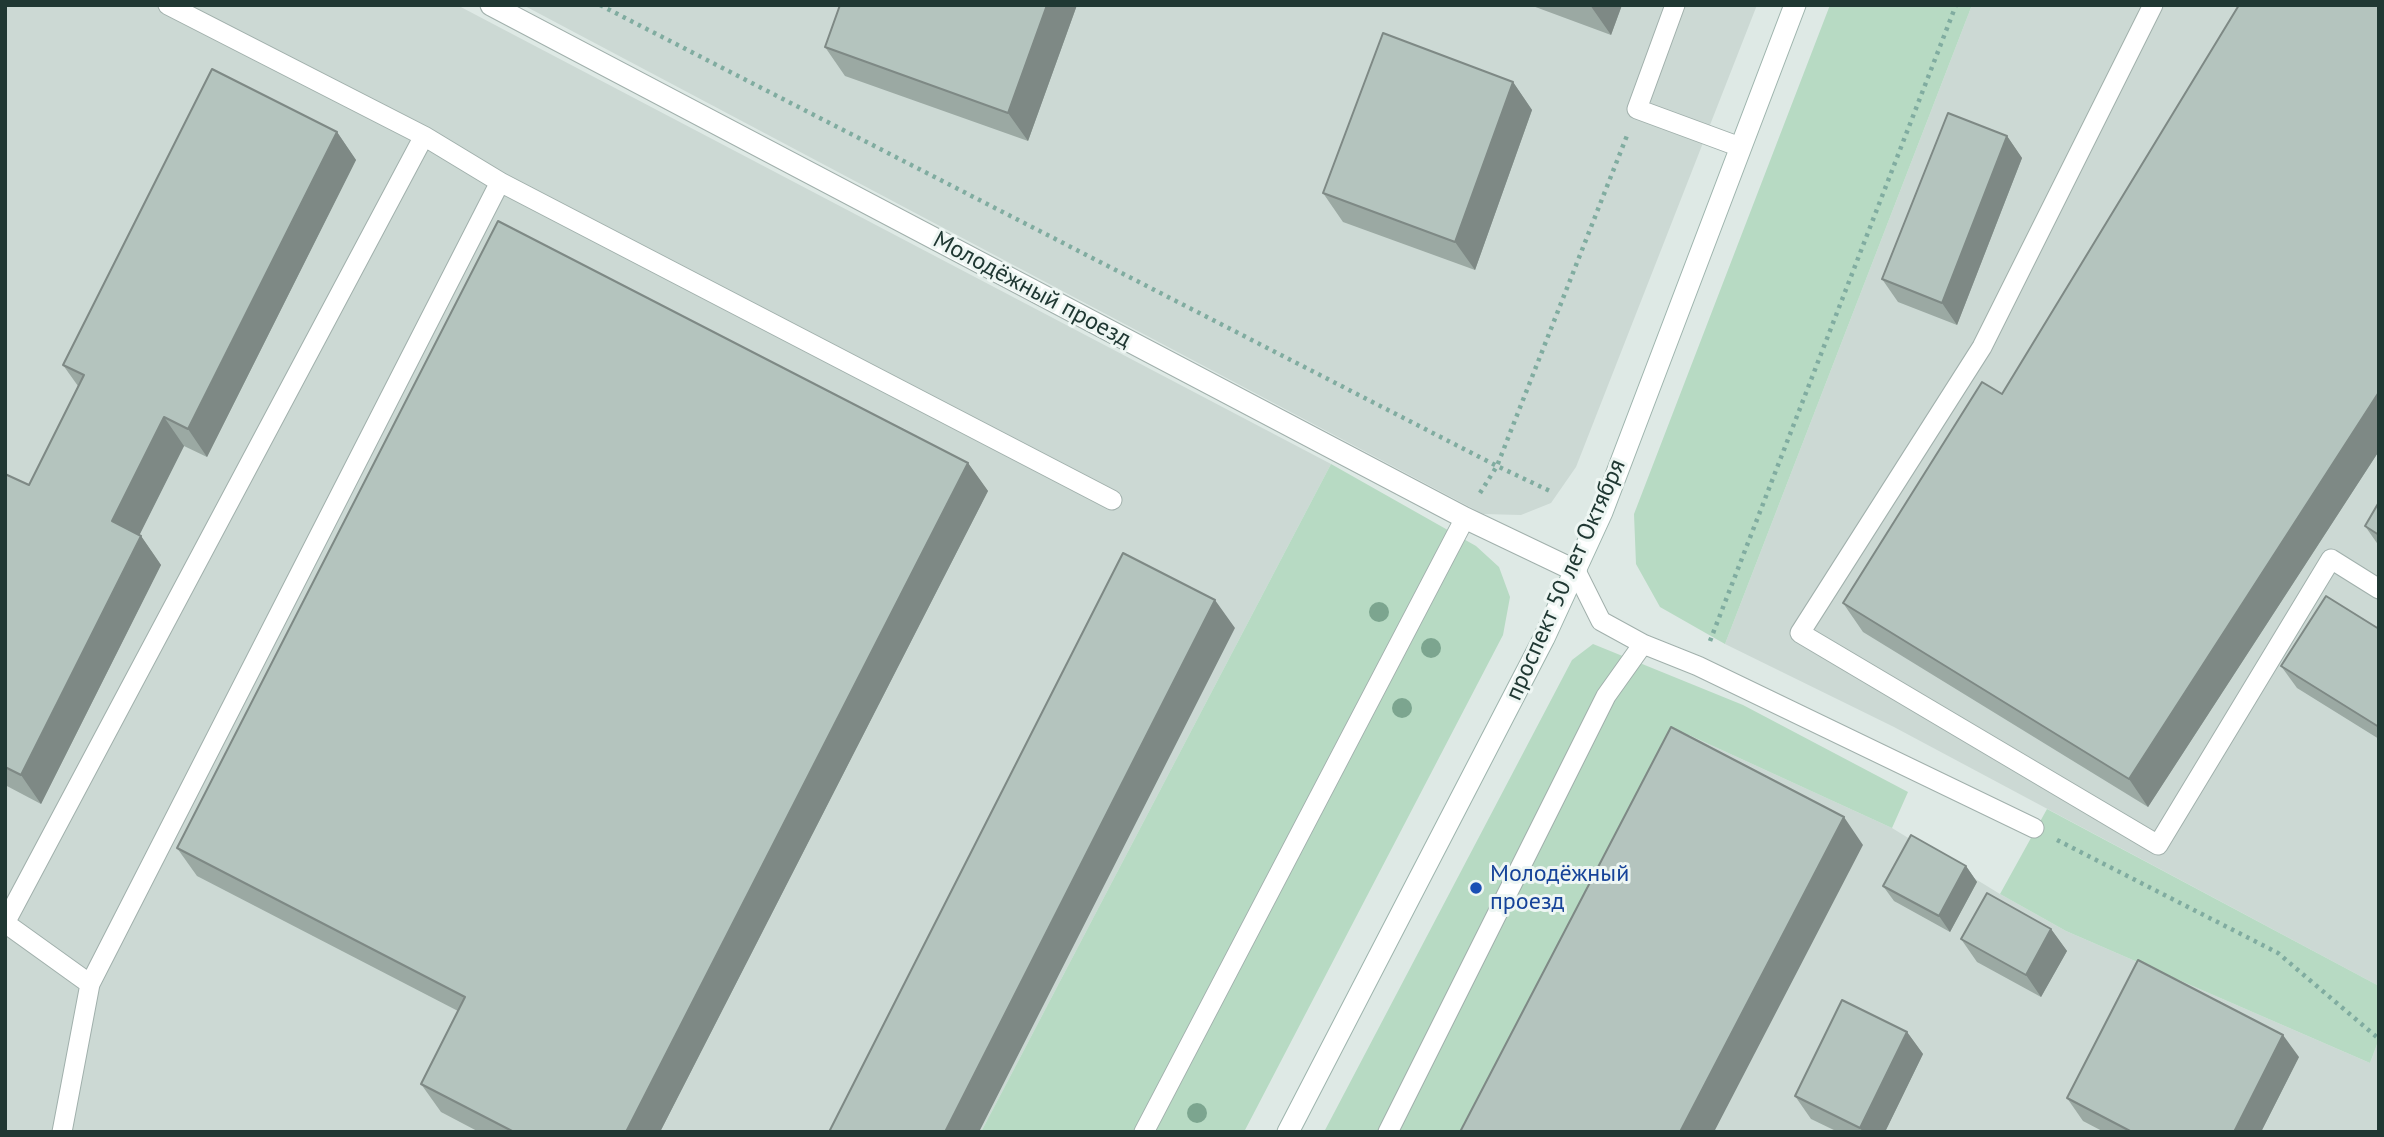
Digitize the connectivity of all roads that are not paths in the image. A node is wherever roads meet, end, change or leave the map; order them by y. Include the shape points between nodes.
1 (168, 5) edge
2 (491, 5) edge
3 (1675, 5) edge
4 (1795, 5) edge
5 (2153, 5) edge
6 (424, 136) junction
7 (1740, 147) junction
8 (500, 182) junction
9 (1112, 500) dead end
10 (1465, 518) junction
11 (1576, 571) junction
12 (2379, 589) edge
13 (1643, 644) junction
14 (2034, 828) road end
15 (5, 923) edge
16 (90, 984) junction
17 (62, 1132) edge
18 (1144, 1132) edge
19 (1288, 1132) edge
20 (1388, 1132) edge

1 - 6 lane
2 - 10 main road, Молодёжный проезд
3 - 7 lane via 1637,109
4 - 7 main road, проспект 50 лет Октября
5 - 12 lane via 1982,347 1800,633 2158,845 2331,559
6 - 8 lane
6 - 15 lane
7 - 11 main road, проспект 50 лет Октября
8 - 9 lane
8 - 16 lane
10 - 11 main road, Молодёжный проезд
10 - 18 lane
11 - 13 lane via 1601,621
11 - 19 main road, проспект 50 лет Октября
13 - 14 lane via 1698,666
13 - 20 lane via 1606,696
15 - 16 lane
16 - 17 lane

